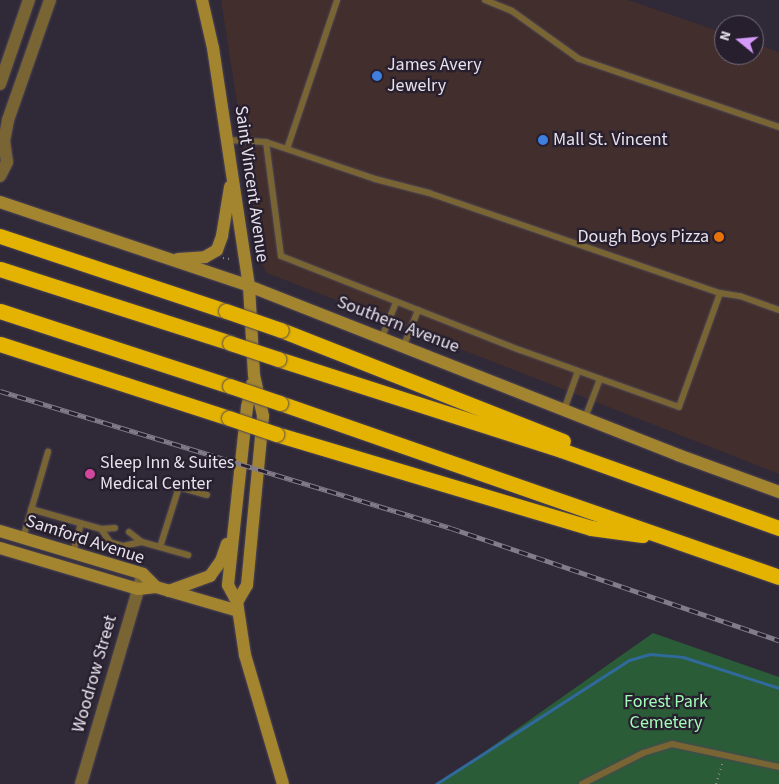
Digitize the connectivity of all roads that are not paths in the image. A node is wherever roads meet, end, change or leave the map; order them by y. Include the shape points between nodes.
1 (29, 0) edge
2 (50, 0) edge
3 (202, 0) edge
4 (337, 0) edge
5 (485, 0) edge
6 (0, 84) edge
7 (779, 126) edge
8 (227, 140) junction
9 (266, 142) junction
10 (287, 149) junction
11 (232, 175) junction
12 (0, 176) edge
13 (0, 202) edge
14 (0, 236) edge
15 (170, 259) junction
16 (0, 269) edge
17 (249, 286) junction
18 (720, 293) junction
19 (396, 302) junction
20 (418, 310) junction
21 (779, 310) edge
22 (0, 311) edge
23 (382, 337) junction
24 (0, 344) edge
25 (404, 346) junction
26 (578, 371) junction
27 (254, 375) junction
28 (600, 379) junction
29 (564, 410) junction
30 (585, 418) junction
31 (48, 452) dead end
32 (779, 492) edge
33 (206, 495) dead end
34 (31, 509) junction
35 (723, 509) junction
36 (234, 523) junction
37 (81, 524) junction
38 (115, 528) dead end
39 (779, 528) edge
40 (101, 529) junction
41 (0, 531) edge
42 (129, 532) dead end
43 (23, 538) junction
44 (678, 540) junction
45 (142, 542) junction
46 (160, 547) junction
47 (0, 548) edge
48 (73, 553) junction
49 (19, 554) junction
50 (188, 555) dead end
51 (143, 574) junction
52 (779, 577) edge
53 (138, 589) junction
54 (162, 589) junction
55 (238, 606) junction
56 (779, 767) edge
57 (81, 784) edge
58 (283, 784) edge
59 (582, 784) edge

1 - 6 street
2 - 12 street via 8,120 4,140 7,162
3 - 8 street, Saint Vincent Avenue
4 - 10 lane
5 - 7 lane via 512,11 579,59
8 - 9 lane
8 - 11 street, Saint Vincent Avenue
9 - 10 lane
9 - 19 lane via 281,256
10 - 18 lane via 375,179 429,193
11 - 15 street via 224,228 217,250 201,258
11 - 17 street, Saint Vincent Avenue
13 - 15 street, Southern Avenue
14 - 35 highway, bridge via 281,330 513,421
15 - 17 street, Southern Avenue
16 - 35 highway, bridge via 561,450
17 - 23 street, Southern Avenue
17 - 27 street, Saint Vincent Avenue
18 - 21 lane via 740,296
18 - 28 lane via 679,407
19 - 20 lane
19 - 23 lane
20 - 25 lane
20 - 26 lane
22 - 44 highway, bridge via 230,386
23 - 25 street, Southern Avenue
24 - 44 highway, bridge via 276,434 591,528
25 - 29 street, Southern Avenue
26 - 28 lane
26 - 29 lane
27 - 36 street, Saint Vincent Avenue via 247,407
27 - 55 street, Saint Vincent Avenue via 263,416 247,586
28 - 30 lane
29 - 30 street, Southern Avenue
30 - 32 street, Southern Avenue
31 - 34 lane
33 - 46 lane via 179,487
34 - 37 lane
34 - 43 lane
35 - 39 highway
36 - 54 street via 221,561 213,573
36 - 55 street, Saint Vincent Avenue via 228,584
37 - 40 lane
37 - 48 lane
38 - 40 lane
40 - 45 lane via 110,542 123,546
41 - 43 street, Samford Avenue
42 - 45 lane
43 - 48 street, Samford Avenue
43 - 49 street
44 - 52 highway
45 - 46 lane
46 - 50 lane
47 - 49 street, Samford Avenue
48 - 51 street, Samford Avenue
49 - 53 street, Samford Avenue
51 - 53 street, Woodrow Street
51 - 54 street, Samford Avenue
53 - 54 street, Samford Avenue
53 - 57 street, Woodrow Street
54 - 55 street, Samford Avenue
55 - 58 street, Saint Vincent Avenue via 245,655
56 - 59 lane via 679,744 665,745

